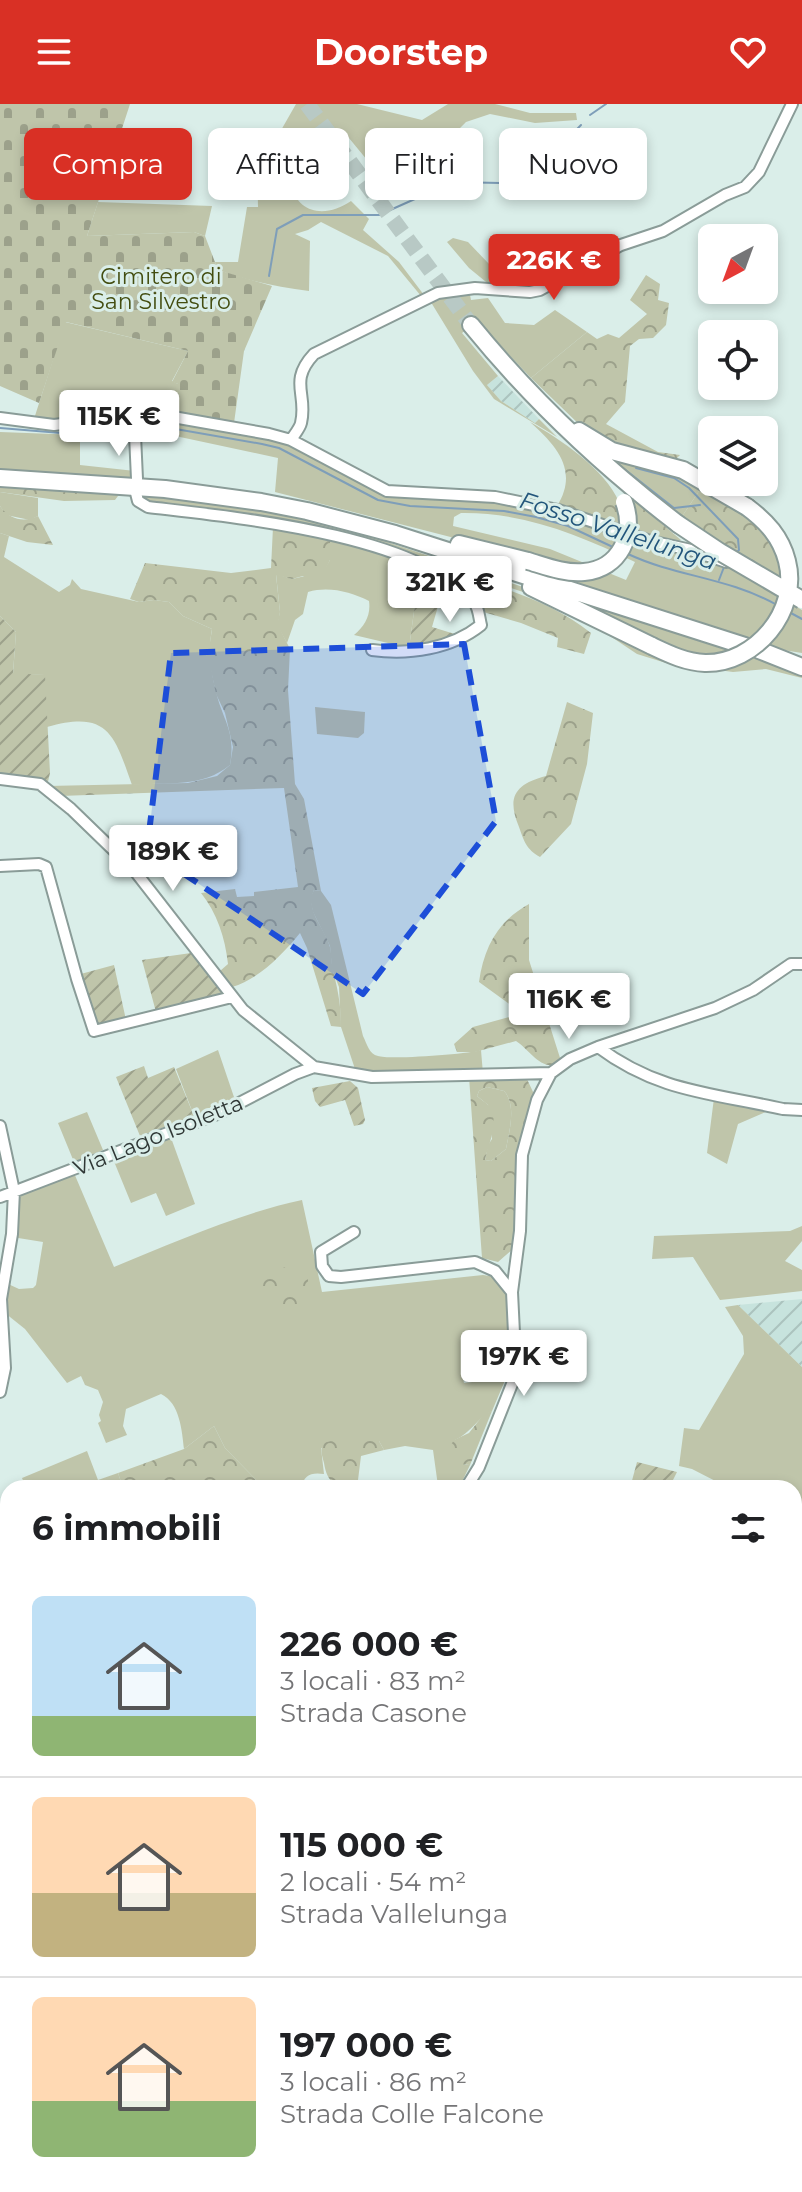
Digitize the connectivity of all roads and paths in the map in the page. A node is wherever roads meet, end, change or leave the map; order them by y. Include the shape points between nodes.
1 (792, 104) edge
2 (471, 325) tunnel mouth
3 (550, 414) junction
4 (0, 418) edge
5 (135, 435) dead end
6 (572, 435) junction
7 (291, 440) junction
8 (0, 478) edge
9 (137, 479) dead end
10 (136, 493) dead end
11 (364, 525) junction
12 (493, 565) junction
13 (802, 593) edge
14 (802, 600) edge
15 (756, 649) junction
16 (372, 650) dead end
17 (802, 658) edge
18 (802, 667) edge
19 (0, 779) edge
20 (0, 866) edge
21 (802, 964) edge
22 (232, 997) junction
23 (598, 1047) junction
24 (314, 1067) junction
25 (551, 1073) junction
26 (802, 1110) edge
27 (0, 1126) edge
28 (14, 1191) junction
29 (0, 1197) edge
30 (354, 1232) dead end
31 (516, 1254) junction
32 (495, 1271) junction
33 (512, 1292) junction
34 (0, 1392) edge
35 (471, 1480) edge

1 - 7 street via 759,172 745,187 663,231 621,245 540,290 438,293 314,354 301,372 301,423
2 - 3 highway
3 - 6 highway
3 - 12 highway, bridge via 560,415 612,451 683,470 747,507 770,527 787,561 786,603 773,627 748,651 722,661 690,661 500,576
4 - 7 street via 54,425 132,415 173,417
5 - 9 street
6 - 11 highway, bridge via 576,448 615,486 629,521 628,537 606,565 574,572 374,520
6 - 14 highway, bridge via 678,524
7 - 13 street via 387,491 495,497 558,510 691,550
8 - 11 highway via 216,495
10 - 16 street via 148,507 247,519 382,547 432,570 476,604 481,625 470,634 410,651
11 - 12 highway
12 - 15 highway
15 - 17 highway
15 - 18 highway
19 - 22 street via 40,784 117,852
20 - 22 street via 46,867 94,1031
21 - 23 street via 791,964 715,1008
22 - 24 street
23 - 25 street
23 - 26 street via 662,1084
24 - 25 street via 372,1077
24 - 28 street, Via Lago Isoletta via 220,1113
25 - 31 street via 537,1100 522,1155
27 - 28 street
28 - 29 street, Via Lago Isoletta
28 - 34 street via 1,1299 5,1368
30 - 32 street via 321,1252 329,1276 475,1262
31 - 32 street
31 - 33 street
32 - 33 street
33 - 35 street via 516,1374

